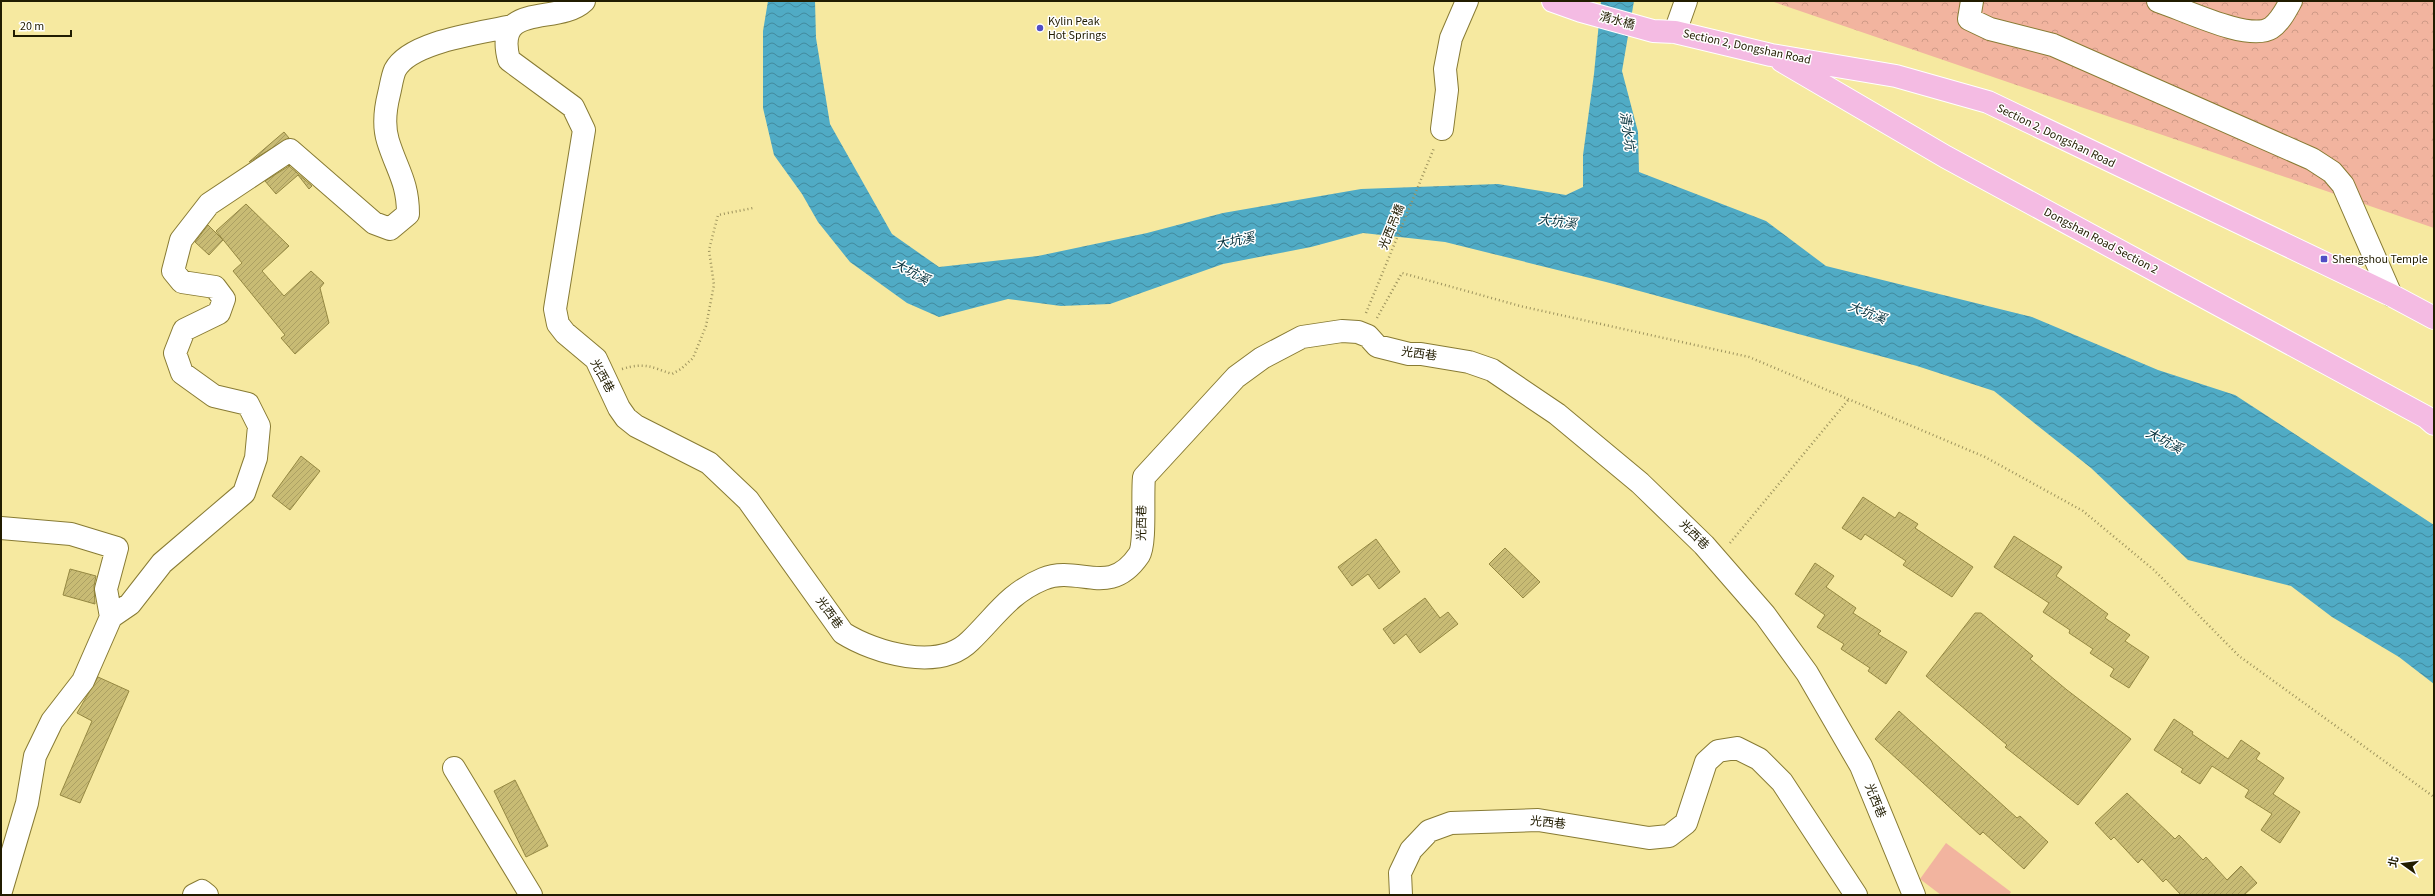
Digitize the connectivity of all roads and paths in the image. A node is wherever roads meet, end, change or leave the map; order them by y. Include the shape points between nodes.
1 (584, 1) edge
2 (1467, 1) edge
3 (1553, 1) edge
4 (1686, 1) edge
5 (1972, 1) edge
6 (2158, 1) edge
7 (2291, 1) edge
8 (512, 26) junction
9 (1653, 31) joint
10 (1675, 32) junction
11 (1771, 55) junction
12 (1442, 129) joint
13 (753, 208) dead end
14 (2391, 295) junction
15 (2434, 318) edge
16 (1363, 334) junction
17 (604, 374) junction
18 (1849, 398) junction
19 (2434, 424) edge
20 (1, 528) edge
21 (1717, 559) junction
22 (111, 617) junction
23 (454, 768) dead end
24 (2434, 797) edge
25 (1, 891) edge
26 (194, 895) edge
27 (207, 895) edge
28 (531, 895) edge
29 (1401, 895) edge
30 (1856, 895) edge
31 (1914, 895) edge

1 - 8 lane via 568,10 520,18
2 - 12 lane via 1451,38 1445,69 1447,90
3 - 9 main road, 清水橋 via 1581,12
4 - 10 lane
5 - 14 lane via 1969,18 1983,25 2053,45 2312,159 2332,172 2343,185
6 - 7 lane via 2222,25 2254,32 2270,28 2283,15
8 - 17 lane, 光西巷 via 507,37 506,49 509,60 573,107 584,130 555,310 558,324 596,359
8 - 22 lane via 432,45 407,56 395,70 384,114 387,141 404,179 408,214 390,229 374,223 290,150 209,204 181,240 174,271 182,282 214,287 224,299 220,313 184,330 175,353 182,374 214,396 248,404 259,426 256,458 244,493 162,562 130,604
9 - 10 main road, Section 2, Dongshan Road
10 - 11 main road, Section 2, Dongshan Road
11 - 14 main road, Section 2, Dongshan Road via 1896,76 1988,102
11 - 19 main road, Dongshan Road Section 2 via 1946,158 2426,417
12 - 16 path, 光西吊橋
13 - 17 path via 718,215 710,250 714,285 706,326 693,358 681,370 672,374 652,365 632,366
14 - 15 main road, Section 2, Dongshan Road
16 - 17 lane, 光西巷 via 1342,331 1302,337 1262,358 1236,377 1144,478 1140,554 1126,570 1114,578 1099,580 1062,575 1044,578 1026,587 998,608 969,642 940,657 895,654 862,645 843,633 748,500 695,453 636,426 626,418
16 - 18 path via 1402,273 1520,306 1749,357
16 - 21 lane, 光西巷 via 1377,346 1408,354 1469,362 1492,370 1557,414 1640,483
18 - 21 path
18 - 24 path via 1985,457 2083,511 2154,570 2239,656
20 - 22 lane via 71,534 117,548 106,589
21 - 31 lane, 光西巷 via 1765,615 1811,680 1861,766
22 - 25 lane via 83,681 52,721 35,756 27,803
23 - 28 lane
26 - 27 lane via 202,891
29 - 30 lane, 光西巷 via 1400,873 1411,850 1430,830 1451,823 1538,820 1649,838 1669,836 1686,823 1706,762 1718,751 1737,748 1759,759 1782,782

